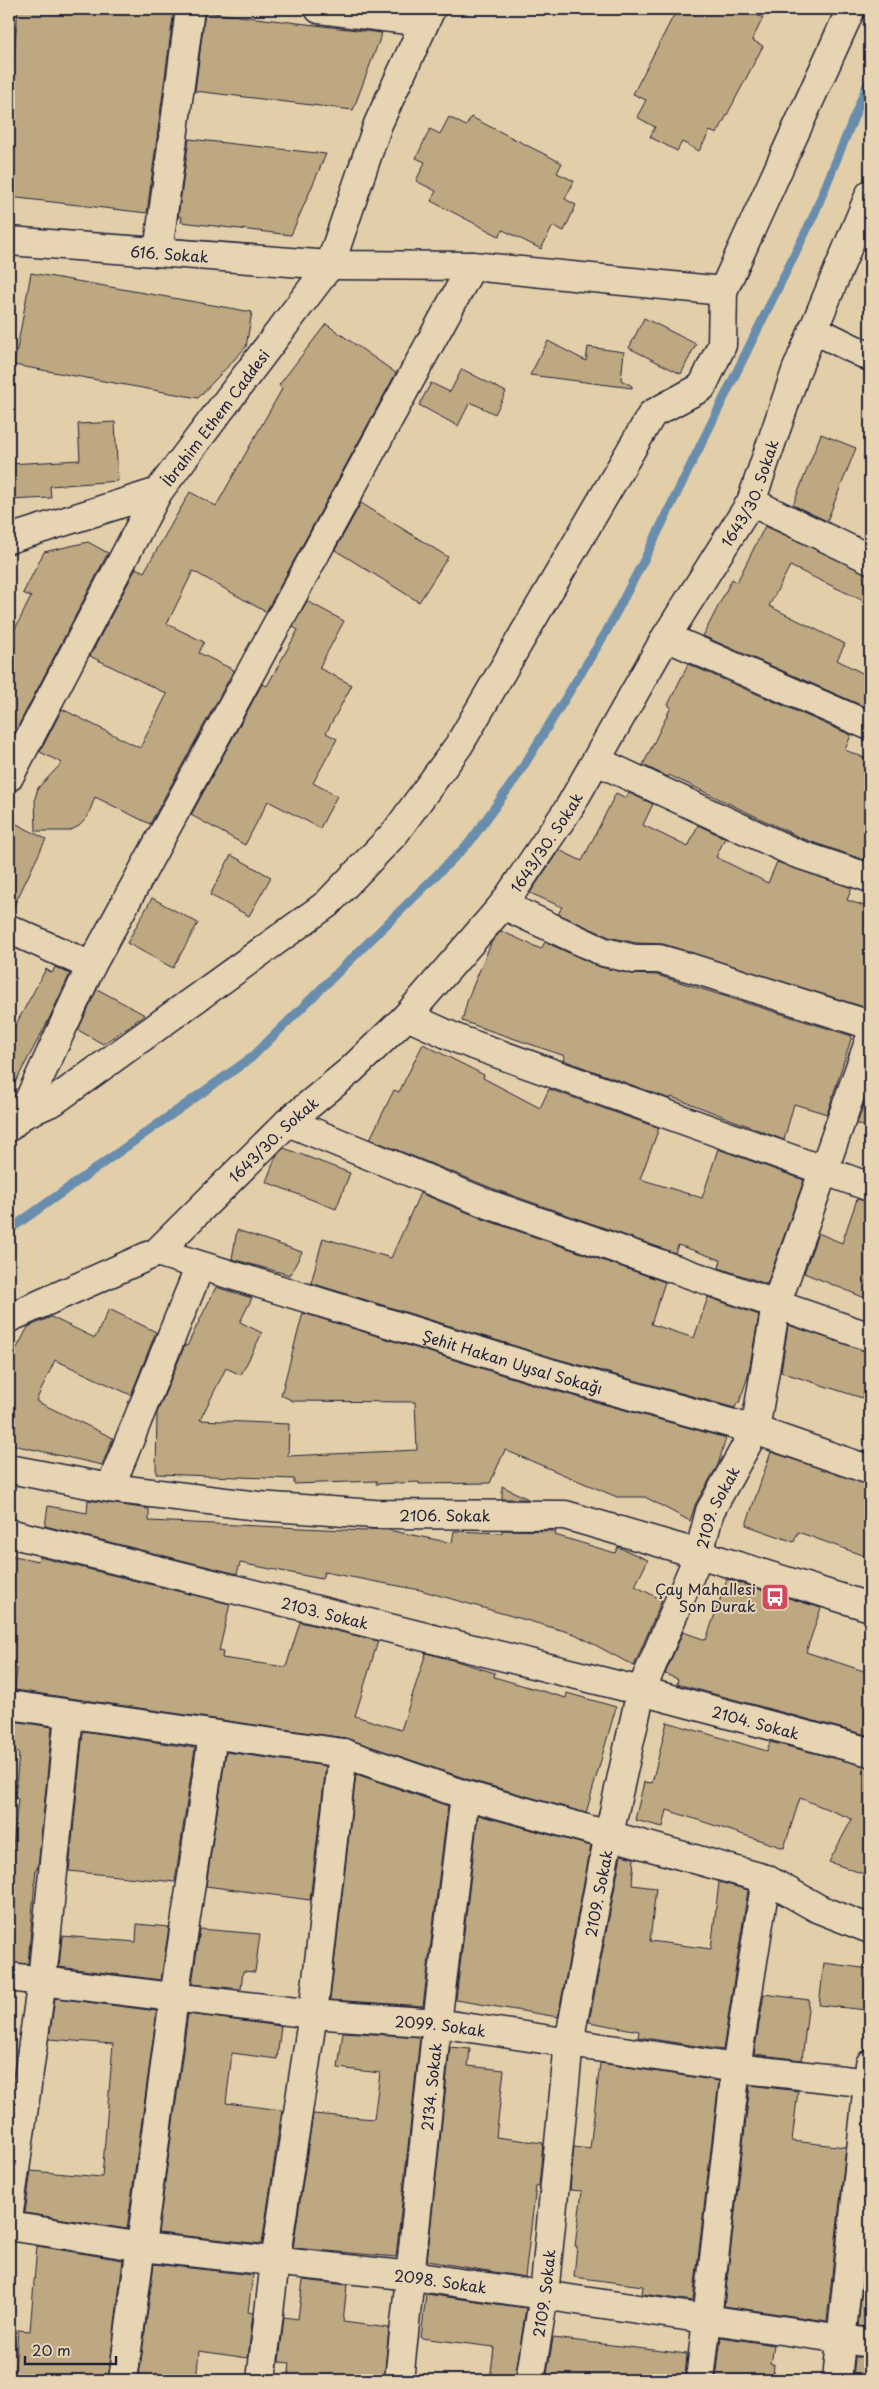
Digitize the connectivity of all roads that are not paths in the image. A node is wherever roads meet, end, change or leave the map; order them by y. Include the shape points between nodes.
1 (190, 9) edge
2 (319, 9) edge
3 (851, 9) edge
4 (427, 15) edge
5 (870, 194) edge
6 (9, 241) edge
7 (158, 252) junction
8 (330, 265) junction
9 (472, 266) junction
10 (723, 290) junction
11 (813, 329) junction
12 (870, 358) edge
13 (158, 492) junction
14 (751, 502) junction
15 (9, 539) edge
16 (870, 559) edge
17 (666, 637) junction
18 (870, 726) edge
19 (597, 761) junction
20 (9, 777) edge
21 (870, 878) edge
22 (503, 905) junction
23 (9, 929) edge
24 (91, 966) junction
25 (407, 1016) junction
26 (870, 1025) edge
27 (870, 1039) edge
28 (13, 1116) edge
29 (288, 1122) junction
30 (825, 1170) junction
31 (870, 1187) edge
32 (157, 1252) junction
33 (200, 1266) junction
34 (776, 1306) junction
35 (9, 1318) edge
36 (870, 1337) edge
37 (755, 1430) junction
38 (9, 1469) edge
39 (870, 1470) edge
40 (110, 1488) junction
41 (9, 1533) edge
42 (699, 1554) junction
43 (870, 1608) edge
44 (641, 1691) junction
45 (9, 1705) edge
46 (69, 1715) junction
47 (213, 1735) junction
48 (870, 1752) edge
49 (343, 1753) junction
50 (465, 1795) junction
51 (609, 1834) junction
52 (766, 1879) junction
53 (870, 1929) edge
54 (9, 1976) edge
55 (42, 1980) junction
56 (174, 1998) junction
57 (313, 2014) junction
58 (438, 2023) junction
59 (569, 2042) junction
60 (736, 2068) junction
61 (870, 2076) edge
62 (9, 2212) edge
63 (9, 2226) edge
64 (142, 2247) junction
65 (275, 2262) junction
66 (412, 2276) junction
67 (544, 2295) junction
68 (707, 2321) junction
69 (842, 2339) junction
70 (870, 2343) edge
71 (123, 2380) edge
72 (261, 2380) edge
73 (399, 2380) edge
74 (530, 2380) edge
75 (700, 2380) edge
76 (838, 2380) edge

1 - 7 street
2 - 4 street
3 - 10 street
4 - 8 street, İbrahim Ethem Caddesi via 378,124
5 - 11 street, 1643/30. Sokak
6 - 7 street, 616. Sokak
7 - 8 street, 616. Sokak
8 - 9 street, 616. Sokak
8 - 13 street, İbrahim Ethem Caddesi
9 - 10 street, 616. Sokak
9 - 24 street
10 - 28 street via 722,345 702,387 652,414 459,745 395,833 327,904 54,1101
11 - 12 street
11 - 14 street, 1643/30. Sokak
13 - 15 street, İbrahim Ethem Caddesi
13 - 20 street
14 - 16 street
14 - 17 street, 1643/30. Sokak
17 - 18 street
17 - 19 street, 1643/30. Sokak
19 - 21 street via 794,853
19 - 22 street, 1643/30. Sokak
22 - 25 street, 1643/30. Sokak
22 - 26 street via 604,952 634,959 659,959
23 - 24 street
24 - 28 street
25 - 29 street, 1643/30. Sokak via 351,1070
25 - 30 street via 460,1040
27 - 30 street, 2109. Sokak
29 - 32 street, 1643/30. Sokak
29 - 34 street via 488,1204
30 - 31 street
30 - 34 street, 2109. Sokak
32 - 33 street, Şehit Hakan Uysal Sokağı
32 - 35 street, 1643/30. Sokak
33 - 37 street, Şehit Hakan Uysal Sokağı via 550,1373
33 - 40 street
34 - 36 street
34 - 37 street, 2109. Sokak
37 - 39 street, Şehit Hakan Uysal Sokağı
37 - 42 street, 2109. Sokak via 710,1511
38 - 40 street, 2106. Sokak
40 - 42 street, 2106. Sokak via 258,1506 374,1514 566,1516
41 - 44 street, 2103. Sokak
42 - 43 street, 2106. Sokak
42 - 44 street, 2109. Sokak
44 - 48 street, 2104. Sokak
44 - 51 street, 2109. Sokak
45 - 46 street
46 - 47 street
46 - 55 street
47 - 49 street
47 - 56 street
49 - 50 street
49 - 57 street
50 - 51 street
50 - 58 street, 2134. Sokak
51 - 52 street
51 - 59 street, 2109. Sokak
52 - 53 street via 819,1909
52 - 60 street
54 - 55 street, 2099. Sokak
55 - 56 street, 2099. Sokak
55 - 62 street
56 - 57 street, 2099. Sokak
56 - 64 street
57 - 58 street, 2099. Sokak
57 - 65 street
58 - 59 street, 2099. Sokak
58 - 66 street, 2134. Sokak
59 - 60 street, 2099. Sokak
59 - 67 street, 2109. Sokak
60 - 61 street, 2099. Sokak
60 - 68 street
61 - 69 street
63 - 64 street, 2098. Sokak
64 - 65 street, 2098. Sokak
64 - 71 street
65 - 66 street, 2098. Sokak
65 - 72 street
66 - 67 street, 2098. Sokak
66 - 73 street, 2134. Sokak
67 - 68 street, 2098. Sokak
67 - 74 street, 2109. Sokak
68 - 69 street, 2098. Sokak
68 - 75 street
69 - 70 street, 2098. Sokak
69 - 76 street

